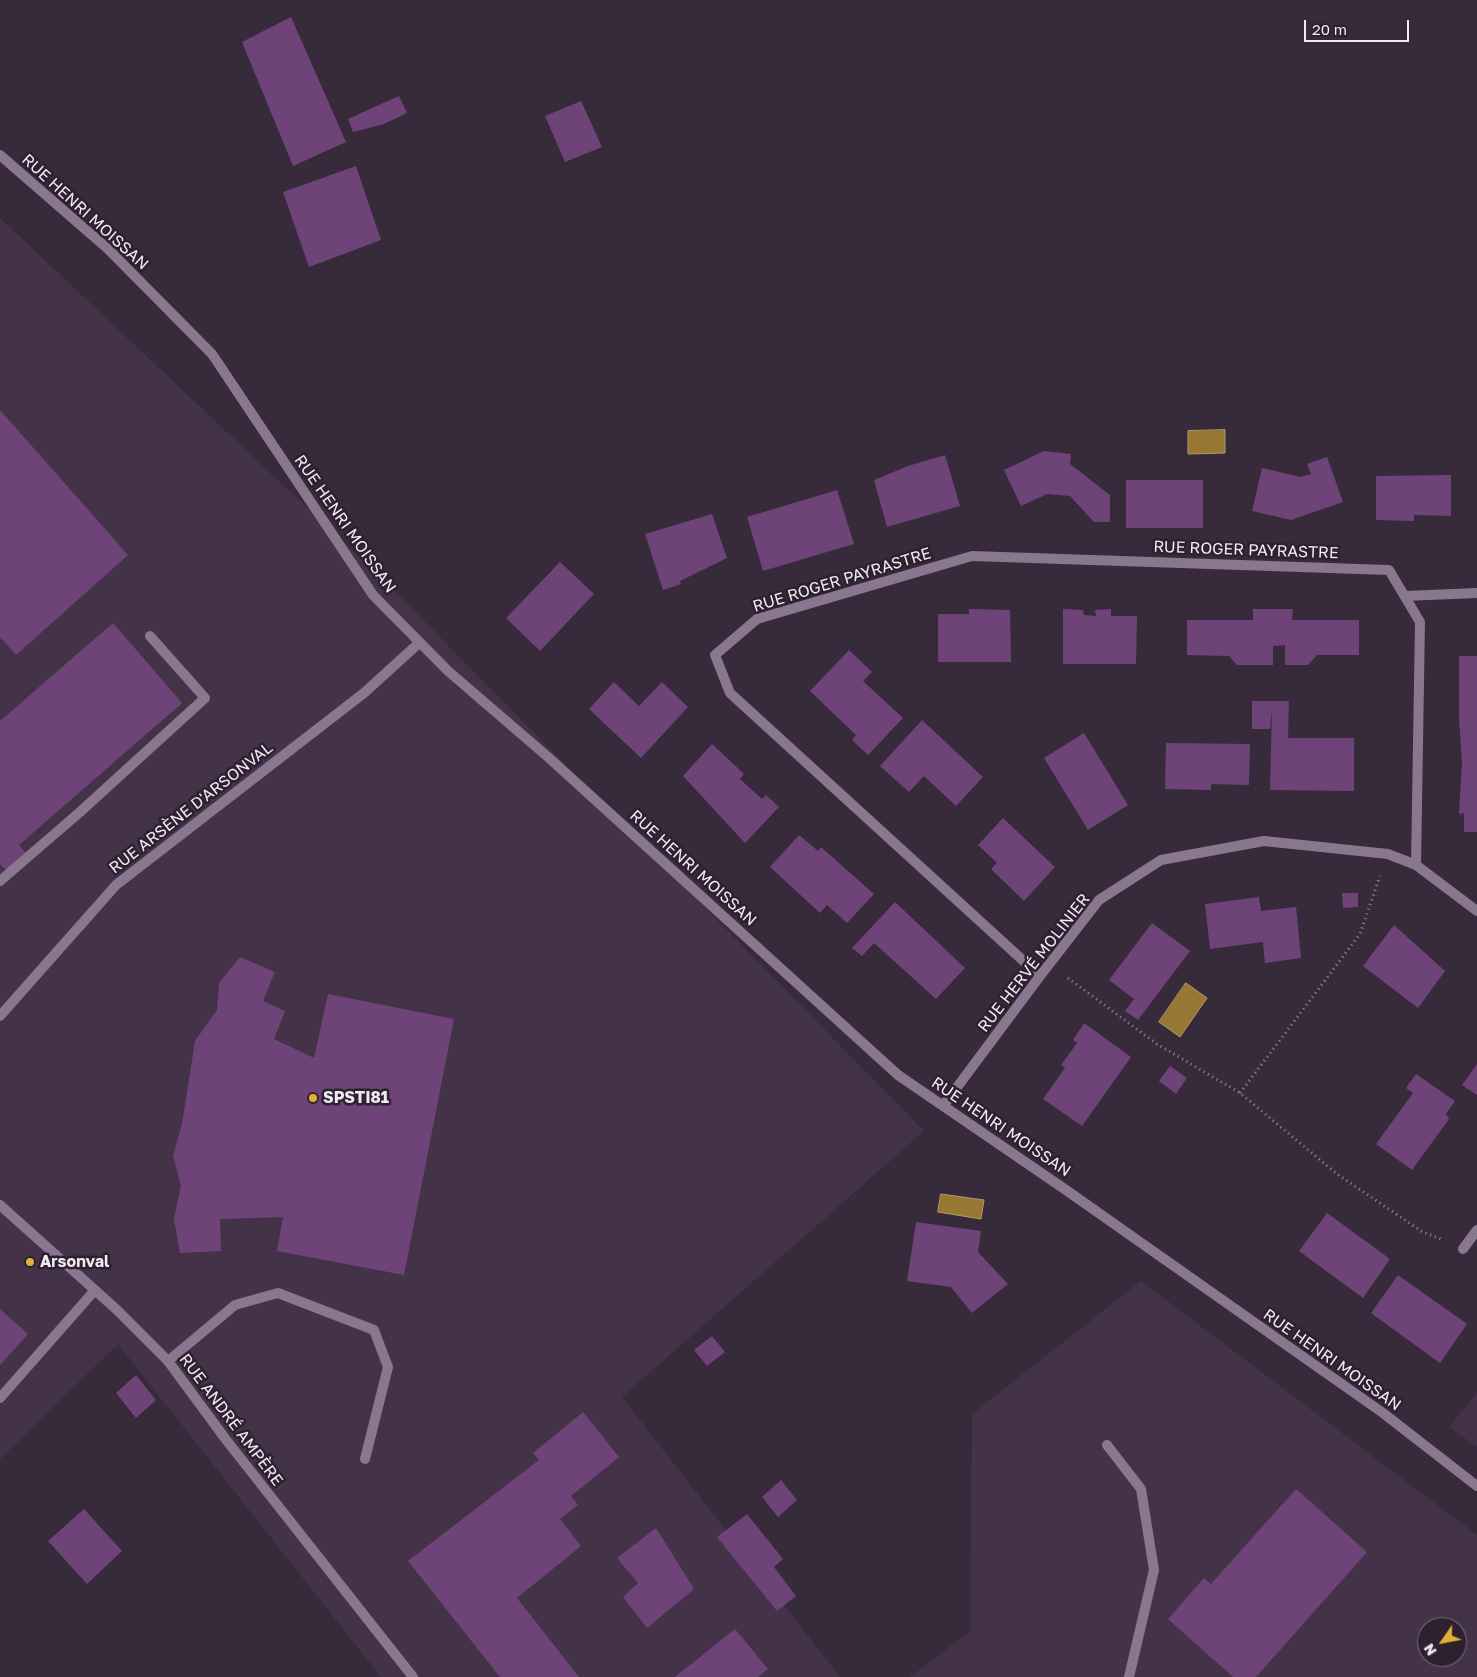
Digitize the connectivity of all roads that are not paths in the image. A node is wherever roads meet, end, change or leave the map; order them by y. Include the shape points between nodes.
1 (0, 155) edge
2 (1477, 593) edge
3 (1405, 596) junction
4 (150, 636) dead end
5 (420, 643) junction
6 (1416, 865) junction
7 (0, 881) edge
8 (1477, 911) edge
9 (1040, 976) junction
10 (0, 1016) edge
11 (943, 1106) junction
12 (0, 1205) edge
13 (1477, 1230) edge
14 (1463, 1249) road end
15 (95, 1290) junction
16 (168, 1361) junction
17 (0, 1398) edge
18 (1107, 1445) dead end
19 (365, 1459) dead end
20 (1477, 1486) edge
21 (413, 1677) edge
22 (1130, 1677) edge

1 - 5 street, RUE HENRI MOISSAN via 108,249 212,354 373,595
2 - 3 street
3 - 6 street, RUE ROGER PAYRASTRE via 1420,622
3 - 9 street, RUE ROGER PAYRASTRE via 1389,570 972,556 757,619 715,655 730,694
4 - 7 street via 205,698
5 - 10 street, RUE ARSÈNE D'ARSONVAL via 364,693 116,885
5 - 11 street, RUE HENRI MOISSAN via 898,1075
6 - 8 street, RUE HERVÉ MOLINIER
6 - 9 street, RUE HERVÉ MOLINIER via 1388,854 1264,841 1161,860 1099,900
9 - 11 street, RUE HERVÉ MOLINIER
11 - 20 street, RUE HENRI MOISSAN via 1383,1413
12 - 15 street, RUE ANDRÉ AMPÈRE
13 - 14 street
15 - 16 street, RUE ANDRÉ AMPÈRE
15 - 17 street
16 - 19 street via 235,1305 278,1293 374,1330 388,1366
16 - 21 street, RUE ANDRÉ AMPÈRE
18 - 22 street via 1142,1489 1154,1570

